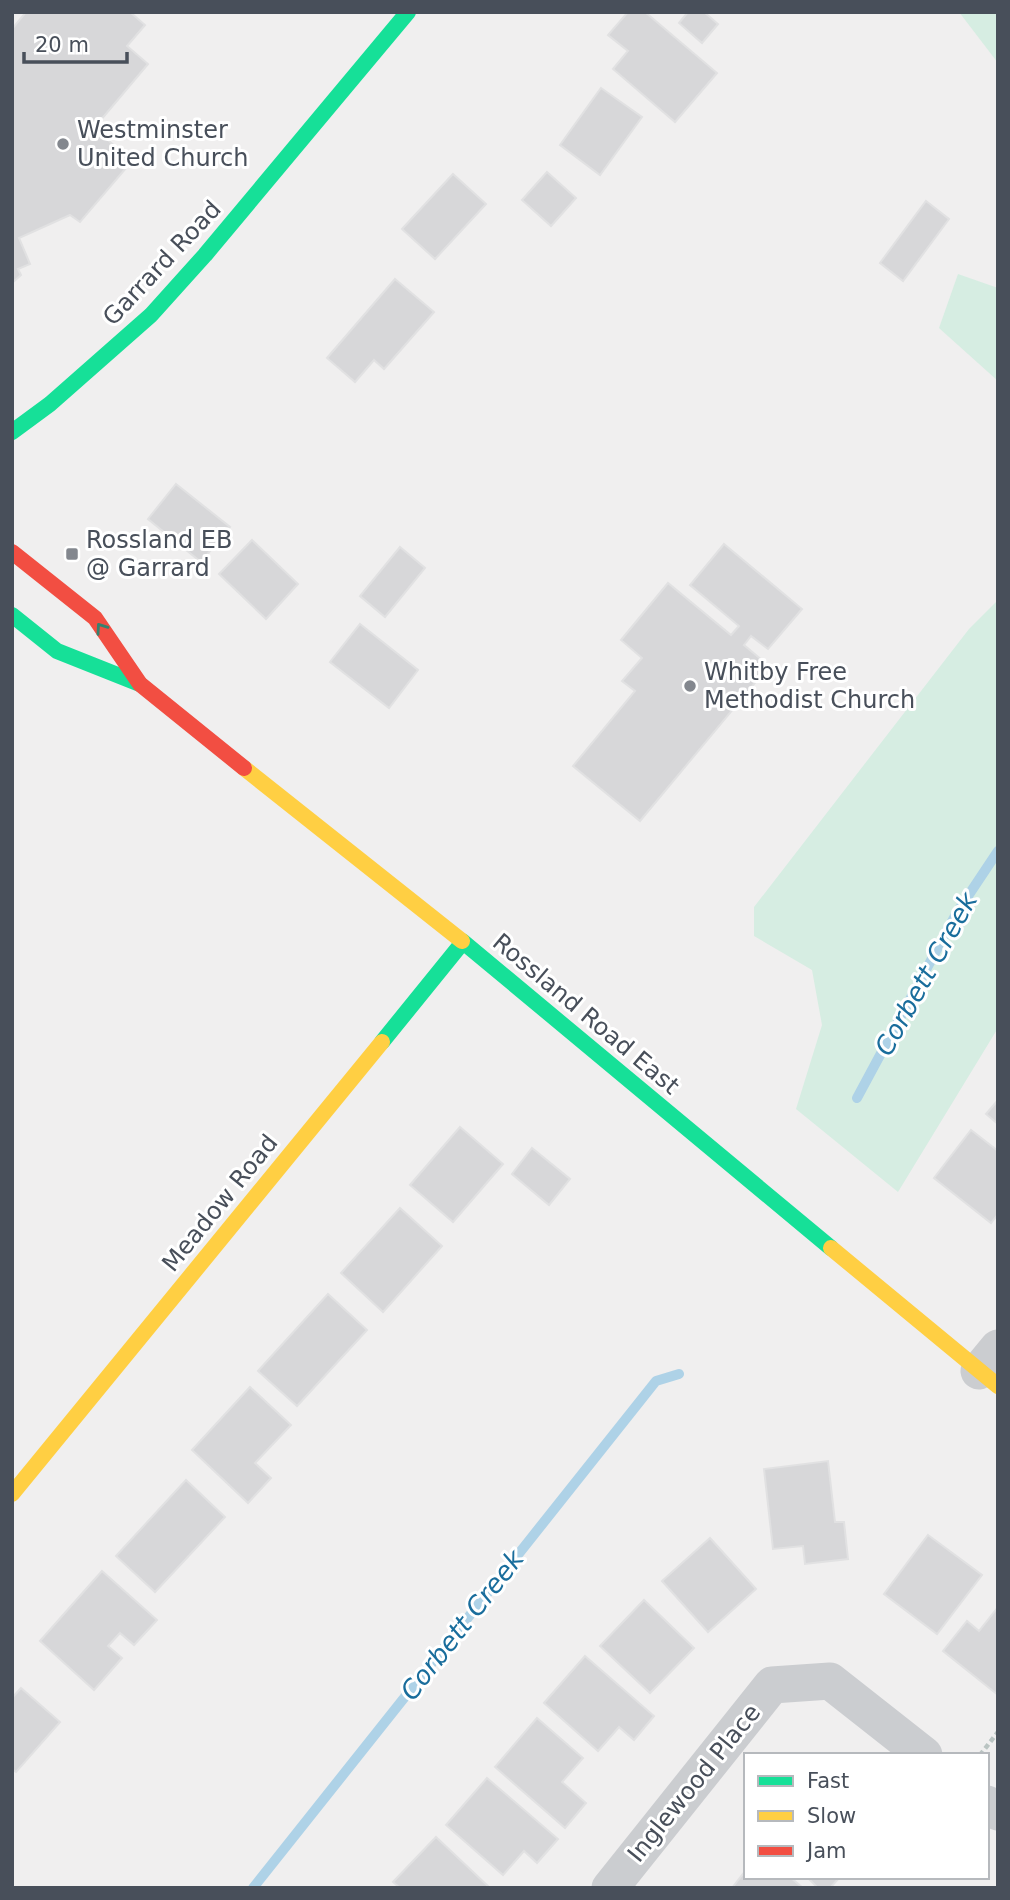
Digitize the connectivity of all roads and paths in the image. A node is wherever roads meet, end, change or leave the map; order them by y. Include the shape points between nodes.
1 (408, 12) edge
2 (12, 432) edge
3 (12, 552) edge
4 (12, 615) edge
5 (140, 684) junction
6 (463, 942) junction
7 (992, 1368) edge
8 (12, 1494) edge
9 (998, 1732) edge
10 (921, 1753) edge
11 (982, 1753) edge
12 (610, 1888) edge

1 - 2 main road, Garrard Road via 151,315
5 -> 3 main road, Rossland Road East via 95,618
4 - 5 main road, Rossland Road East via 57,651
5 - 6 main road, Rossland Road East
6 - 7 main road, Rossland Road East
6 - 8 main road, Meadow Road
9 - 11 path
10 - 12 street, Inglewood Place via 830,1681 772,1685

